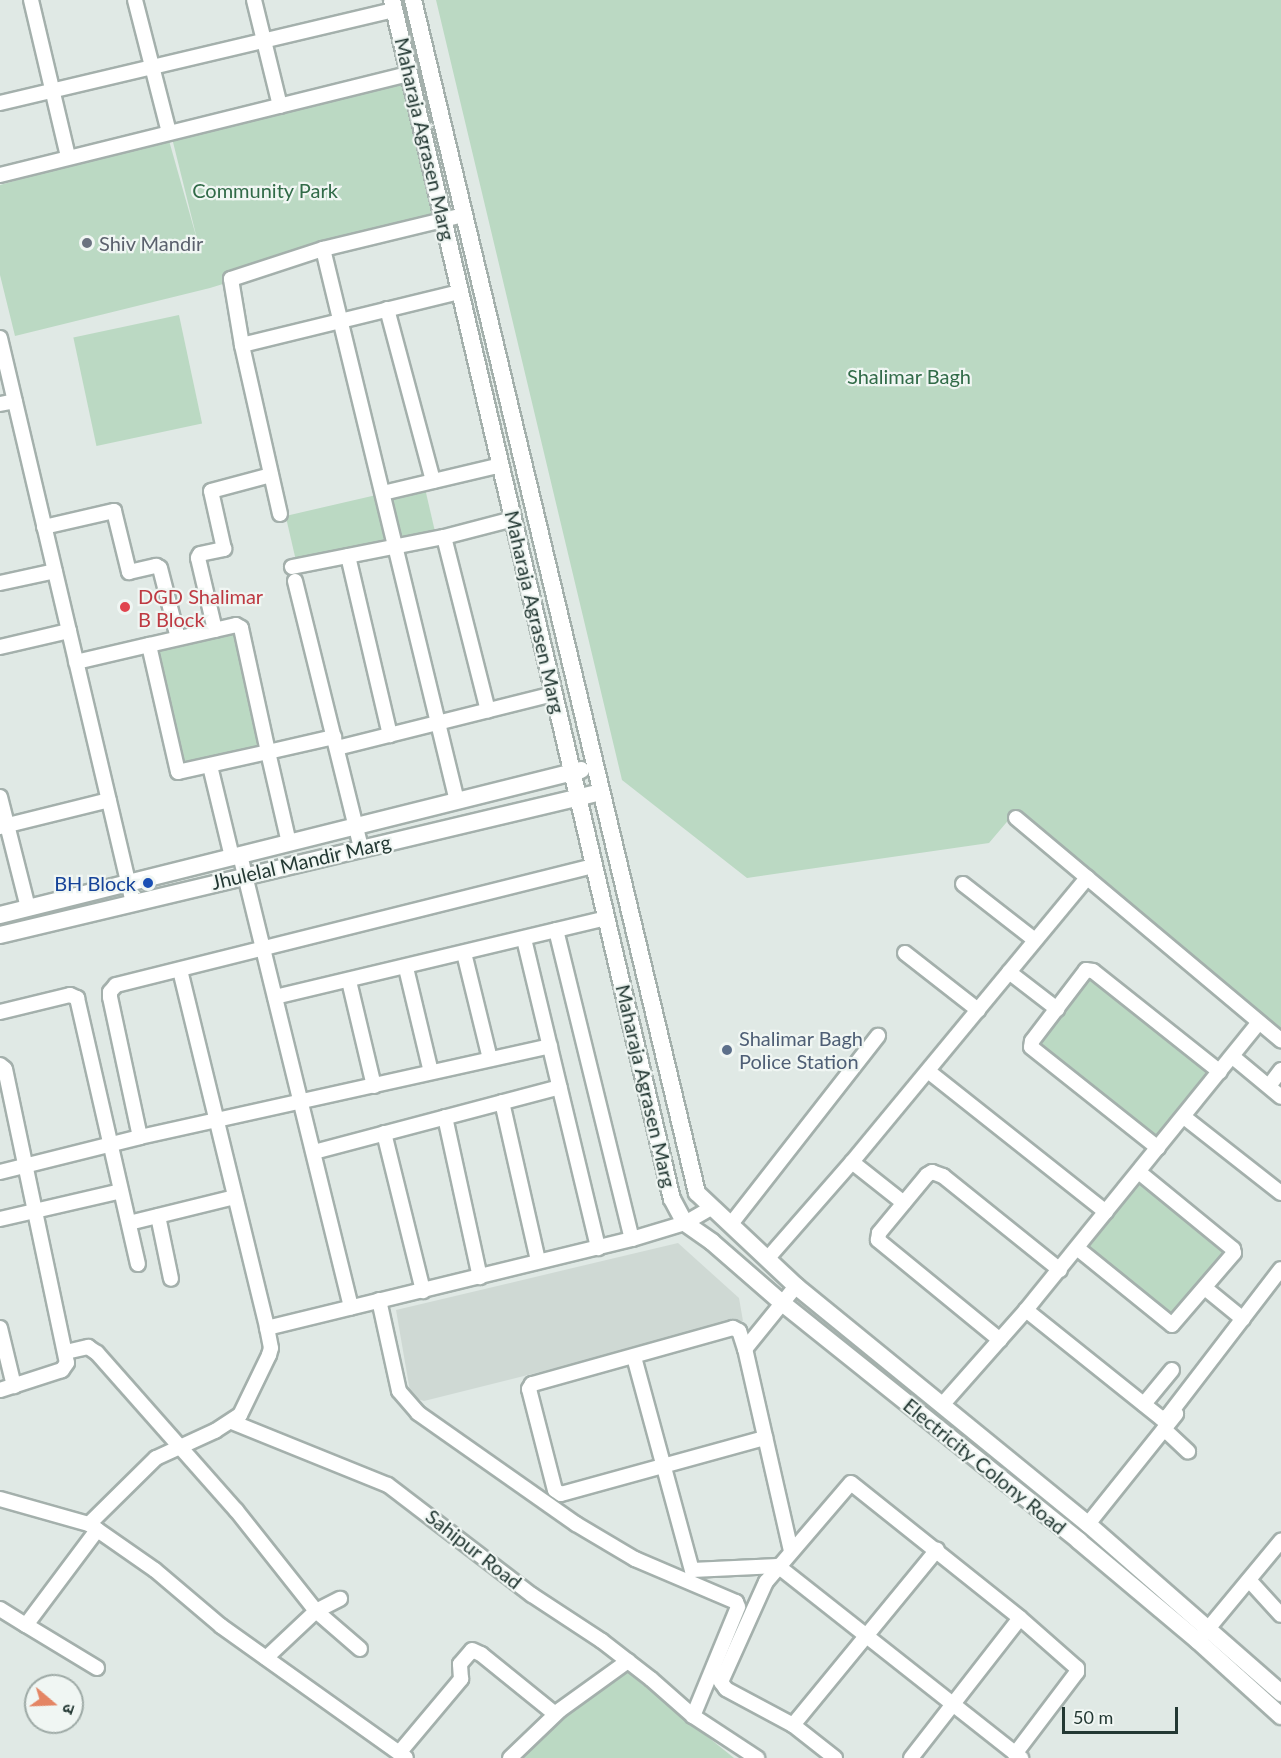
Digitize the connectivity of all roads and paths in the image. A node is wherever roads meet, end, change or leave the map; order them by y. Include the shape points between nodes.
1 (30, 0) edge
2 (135, 0) edge
3 (254, 0) edge
4 (413, 0) edge
5 (393, 5) edge
6 (264, 40) junction
7 (152, 67) junction
8 (409, 74) junction
9 (52, 90) junction
10 (0, 103) edge
11 (280, 106) junction
12 (169, 132) junction
13 (68, 157) junction
14 (0, 175) edge
15 (464, 215) junction
16 (443, 220) junction
17 (323, 249) junction
18 (460, 292) junction
19 (387, 309) junction
20 (340, 320) junction
21 (0, 338) edge
22 (242, 345) junction
23 (15, 401) junction
24 (0, 404) edge
25 (501, 465) junction
26 (271, 475) junction
27 (433, 482) junction
28 (383, 493) junction
29 (531, 495) junction
30 (509, 501) junction
31 (280, 514) dead end
32 (513, 519) junction
33 (44, 527) junction
34 (444, 537) junction
35 (395, 548) junction
36 (348, 556) junction
37 (292, 567) dead end
38 (55, 570) junction
39 (296, 581) dead end
40 (0, 583) edge
41 (215, 630) junction
42 (69, 631) junction
43 (178, 638) junction
44 (149, 645) junction
45 (0, 647) edge
46 (76, 663) junction
47 (554, 694) junction
48 (488, 711) junction
49 (438, 723) junction
50 (390, 735) junction
51 (335, 742) junction
52 (268, 752) junction
53 (210, 766) junction
54 (595, 766) junction
55 (573, 772) junction
56 (601, 792) junction
57 (0, 797) edge
58 (578, 797) junction
59 (109, 800) junction
60 (457, 801) junction
61 (1016, 818) dead end
62 (4, 826) edge
63 (356, 826) junction
64 (289, 843) junction
65 (361, 848) junction
66 (236, 856) junction
67 (594, 866) junction
68 (245, 875) junction
69 (1087, 878) junction
70 (128, 883) junction
71 (963, 884) dead end
72 (133, 903) junction
73 (28, 908) junction
74 (0, 915) edge
75 (607, 918) junction
76 (556, 930) junction
77 (0, 934) edge
78 (524, 939) junction
79 (1035, 940) junction
80 (263, 949) junction
81 (464, 953) junction
82 (905, 953) dead end
83 (406, 968) junction
84 (180, 970) junction
85 (1009, 972) junction
86 (349, 981) junction
87 (275, 997) junction
88 (1057, 1009) junction
89 (978, 1010) junction
90 (0, 1012) edge
91 (1259, 1022) junction
92 (659, 1032) junction
93 (878, 1036) dead end
94 (635, 1037) junction
95 (1281, 1040) edge
96 (550, 1046) junction
97 (1233, 1057) junction
98 (490, 1059) junction
99 (0, 1065) edge
100 (1281, 1070) edge
101 (928, 1071) junction
102 (431, 1072) junction
103 (1220, 1072) junction
104 (374, 1086) junction
105 (1269, 1086) junction
106 (560, 1087) junction
107 (1281, 1097) edge
108 (302, 1102) junction
109 (502, 1102) junction
110 (1184, 1116) junction
111 (445, 1117) junction
112 (217, 1121) junction
113 (384, 1133) junction
114 (140, 1137) junction
115 (110, 1145) junction
116 (1158, 1148) junction
117 (314, 1152) junction
118 (852, 1162) junction
119 (26, 1166) junction
120 (0, 1172) edge
121 (1139, 1172) junction
122 (121, 1191) junction
123 (1281, 1193) edge
124 (235, 1197) junction
125 (904, 1203) junction
126 (711, 1208) junction
127 (35, 1211) junction
128 (1106, 1212) junction
129 (158, 1216) junction
130 (0, 1219) edge
131 (129, 1223) junction
132 (684, 1223) junction
133 (731, 1224) junction
134 (632, 1239) junction
135 (598, 1248) junction
136 (1077, 1248) junction
137 (768, 1258) junction
138 (538, 1261) junction
139 (138, 1264) dead end
140 (1281, 1269) edge
141 (1060, 1270) junction
142 (480, 1277) junction
143 (171, 1279) dead end
144 (1281, 1284) edge
145 (796, 1286) junction
146 (1205, 1288) junction
147 (423, 1291) junction
148 (380, 1300) junction
149 (781, 1302) junction
150 (351, 1308) junction
151 (1026, 1310) junction
152 (1243, 1319) junction
153 (0, 1328) edge
154 (267, 1328) junction
155 (1000, 1340) junction
156 (745, 1349) junction
157 (66, 1352) junction
158 (634, 1357) junction
159 (1172, 1370) dead end
160 (14, 1386) junction
161 (0, 1390) edge
162 (1144, 1404) junction
163 (942, 1405) junction
164 (232, 1422) junction
165 (1164, 1429) junction
166 (765, 1438) junction
167 (179, 1448) junction
168 (1188, 1451) dead end
169 (663, 1466) junction
170 (0, 1499) edge
171 (1088, 1524) junction
172 (93, 1527) junction
173 (1281, 1541) edge
174 (937, 1550) junction
175 (791, 1551) junction
176 (778, 1566) junction
177 (1249, 1580) junction
178 (340, 1599) dead end
179 (0, 1610) edge
180 (316, 1611) junction
181 (1281, 1615) edge
182 (1020, 1618) junction
183 (26, 1625) junction
184 (1202, 1635) junction
185 (867, 1636) junction
186 (360, 1649) dead end
187 (266, 1658) junction
188 (628, 1661) junction
189 (97, 1668) dead end
190 (1281, 1693) edge
191 (953, 1704) junction
192 (555, 1714) junction
193 (693, 1716) junction
194 (1281, 1716) edge
195 (793, 1725) junction
196 (403, 1756) edge
197 (1018, 1756) edge
198 (510, 1758) edge
199 (757, 1758) edge
200 (835, 1758) edge
201 (911, 1758) edge

1 - 9 street
2 - 7 street
3 - 6 street
4 - 15 street, Maharaja Agrasen Marg
5 - 6 street
5 - 8 street, Maharaja Agrasen Marg
6 - 7 street
6 - 11 street
7 - 9 street
7 - 12 street
8 - 11 street
8 - 16 street, Maharaja Agrasen Marg
9 - 10 street
9 - 13 street
11 - 12 street
12 - 13 street
13 - 14 street
15 - 16 street
15 - 29 street, Maharaja Agrasen Marg
16 - 17 street
16 - 18 street, Maharaja Agrasen Marg
17 - 20 street
17 - 22 street via 232,277
18 - 19 street
18 - 25 street, Maharaja Agrasen Marg
19 - 20 street
19 - 27 street
20 - 22 street
20 - 28 street
21 - 23 street
22 - 26 street
23 - 24 street
23 - 33 street
25 - 27 street
25 - 30 street, Maharaja Agrasen Marg
26 - 31 street
26 - 41 street via 211,492 224,549 200,554 198,558
27 - 28 street
28 - 35 street
29 - 30 street
29 - 54 street, Maharaja Agrasen Marg
30 - 32 street, Maharaja Agrasen Marg
32 - 34 street
32 - 47 street, Maharaja Agrasen Marg
33 - 38 street
33 - 43 street via 114,511 129,572 160,568
34 - 35 street
34 - 48 street
35 - 36 street
35 - 49 street
36 - 37 street
36 - 50 street
38 - 40 street
38 - 42 street
39 - 51 street
41 - 43 street
41 - 52 street via 236,625 241,628
42 - 45 street
42 - 46 street
43 - 44 street
44 - 46 street
44 - 53 street via 177,771
46 - 59 street
47 - 48 street
47 - 55 street, Maharaja Agrasen Marg
48 - 49 street
49 - 50 street
49 - 60 street
50 - 51 street
51 - 52 street
51 - 63 street
52 - 53 street
52 - 64 street
53 - 66 street
54 - 55 street, Jhulelal Mandir Marg
54 - 56 street, Maharaja Agrasen Marg
55 - 58 street, Maharaja Agrasen Marg
55 - 60 street, Jhulelal Mandir Marg
56 - 58 street, Jhulelal Mandir Marg
56 - 92 street, Maharaja Agrasen Marg
57 - 62 street
58 - 65 street, Jhulelal Mandir Marg
58 - 67 street, Maharaja Agrasen Marg
59 - 62 street
59 - 70 street
60 - 63 street, Jhulelal Mandir Marg
61 - 69 street
62 - 73 street
63 - 64 street, Jhulelal Mandir Marg
63 - 65 street
64 - 66 street, Jhulelal Mandir Marg
65 - 68 street, Jhulelal Mandir Marg
66 - 68 street
66 - 70 street, Jhulelal Mandir Marg
67 - 75 street, Maharaja Agrasen Marg
67 - 80 street
68 - 72 street, Jhulelal Mandir Marg
68 - 80 street
69 - 79 street
69 - 91 street
70 - 72 street
70 - 73 street, Jhulelal Mandir Marg
71 - 79 street
72 - 77 street, Jhulelal Mandir Marg
73 - 74 street, Jhulelal Mandir Marg
75 - 76 street
75 - 94 street, Maharaja Agrasen Marg
76 - 78 street
76 - 134 street
78 - 81 street
78 - 96 street
79 - 85 street
80 - 84 street
80 - 87 street
81 - 83 street
81 - 98 street
82 - 89 street
83 - 86 street
83 - 102 street
84 - 112 street
84 - 114 street via 116,985 110,992
85 - 88 street
85 - 89 street
86 - 87 street
86 - 104 street
87 - 108 street
88 - 103 street via 1086,970 1091,969
88 - 116 street via 1030,1047
89 - 101 street
90 - 115 street via 70,995 77,999
91 - 95 street
91 - 97 street
92 - 94 street
92 - 126 street, Maharaja Agrasen Marg via 697,1193
93 - 133 street
94 - 132 street, Maharaja Agrasen Marg via 672,1198
96 - 98 street
96 - 106 street
97 - 103 street
97 - 105 street
98 - 102 street
99 - 119 street via 5,1069
100 - 105 street
101 - 118 street
101 - 128 street
102 - 104 street
103 - 110 street
104 - 108 street
105 - 107 street
106 - 109 street
106 - 135 street
108 - 112 street
108 - 117 street
109 - 111 street
109 - 138 street
110 - 116 street
110 - 123 street
111 - 113 street
111 - 142 street
112 - 114 street
112 - 124 street
113 - 117 street
113 - 147 street
114 - 115 street
115 - 119 street
115 - 122 street
116 - 121 street
117 - 150 street
118 - 125 street
118 - 137 street
119 - 120 street
119 - 127 street
121 - 128 street
121 - 146 street via 1234,1251
122 - 127 street
122 - 131 street
124 - 129 street
124 - 154 street
125 - 141 street via 927,1175 938,1173
125 - 155 street via 879,1233 878,1240
126 - 132 street
126 - 133 street, Electricity Colony Road
127 - 130 street
127 - 157 street
128 - 136 street
129 - 131 street
129 - 143 street
131 - 139 street
132 - 134 street
132 - 149 street, Electricity Colony Road
133 - 137 street, Electricity Colony Road
134 - 135 street
135 - 138 street
136 - 141 street
136 - 146 street via 1172,1325
137 - 145 street, Electricity Colony Road
138 - 142 street
140 - 152 street
141 - 151 street
142 - 147 street
144 - 165 street
145 - 149 street
145 - 163 street, Electricity Colony Road
146 - 152 street
147 - 148 street
148 - 150 street
148 - 193 street via 399,1391 418,1413 576,1524 635,1559 736,1602 738,1608
149 - 156 street
149 - 184 street, Electricity Colony Road
150 - 154 street
151 - 155 street
151 - 162 street
152 - 162 street via 1166,1418
153 - 160 street
154 - 164 street via 269,1355 246,1405
155 - 163 street
156 - 158 street via 740,1331 733,1328
156 - 166 street
157 - 160 street via 67,1363 62,1370
157 - 167 street via 88,1347 97,1353
158 - 169 street
158 - 169 street via 530,1385 555,1490 561,1494
159 - 162 street
160 - 161 street
163 - 171 street, Electricity Colony Road
164 - 167 street
164 - 188 street, Sahipur Road via 388,1485
165 - 168 street
165 - 171 street
166 - 169 street
166 - 175 street
167 - 172 street via 156,1458
167 - 180 street via 236,1510
169 - 176 street via 692,1570
170 - 172 street
171 - 184 street, Electricity Colony Road
172 - 183 street
172 - 187 street via 155,1570
173 - 177 street
174 - 175 street via 851,1483
174 - 182 street
174 - 185 street
175 - 176 street
176 - 185 street
176 - 195 street via 762,1590 722,1685
177 - 181 street
177 - 184 street
178 - 180 street
179 - 183 street
180 - 186 street
180 - 187 street
182 - 191 street
182 - 197 street via 1078,1670
183 - 189 street
184 - 190 street, Electricity Colony Road
184 - 194 street, Electricity Colony Road
185 - 191 street
185 - 195 street
187 - 196 street
188 - 192 street
188 - 193 street, Sahipur Road
191 - 197 street
191 - 201 street
192 - 196 street via 472,1650 460,1664 461,1679
192 - 198 street
193 - 199 street, Sahipur Road
195 - 200 street

